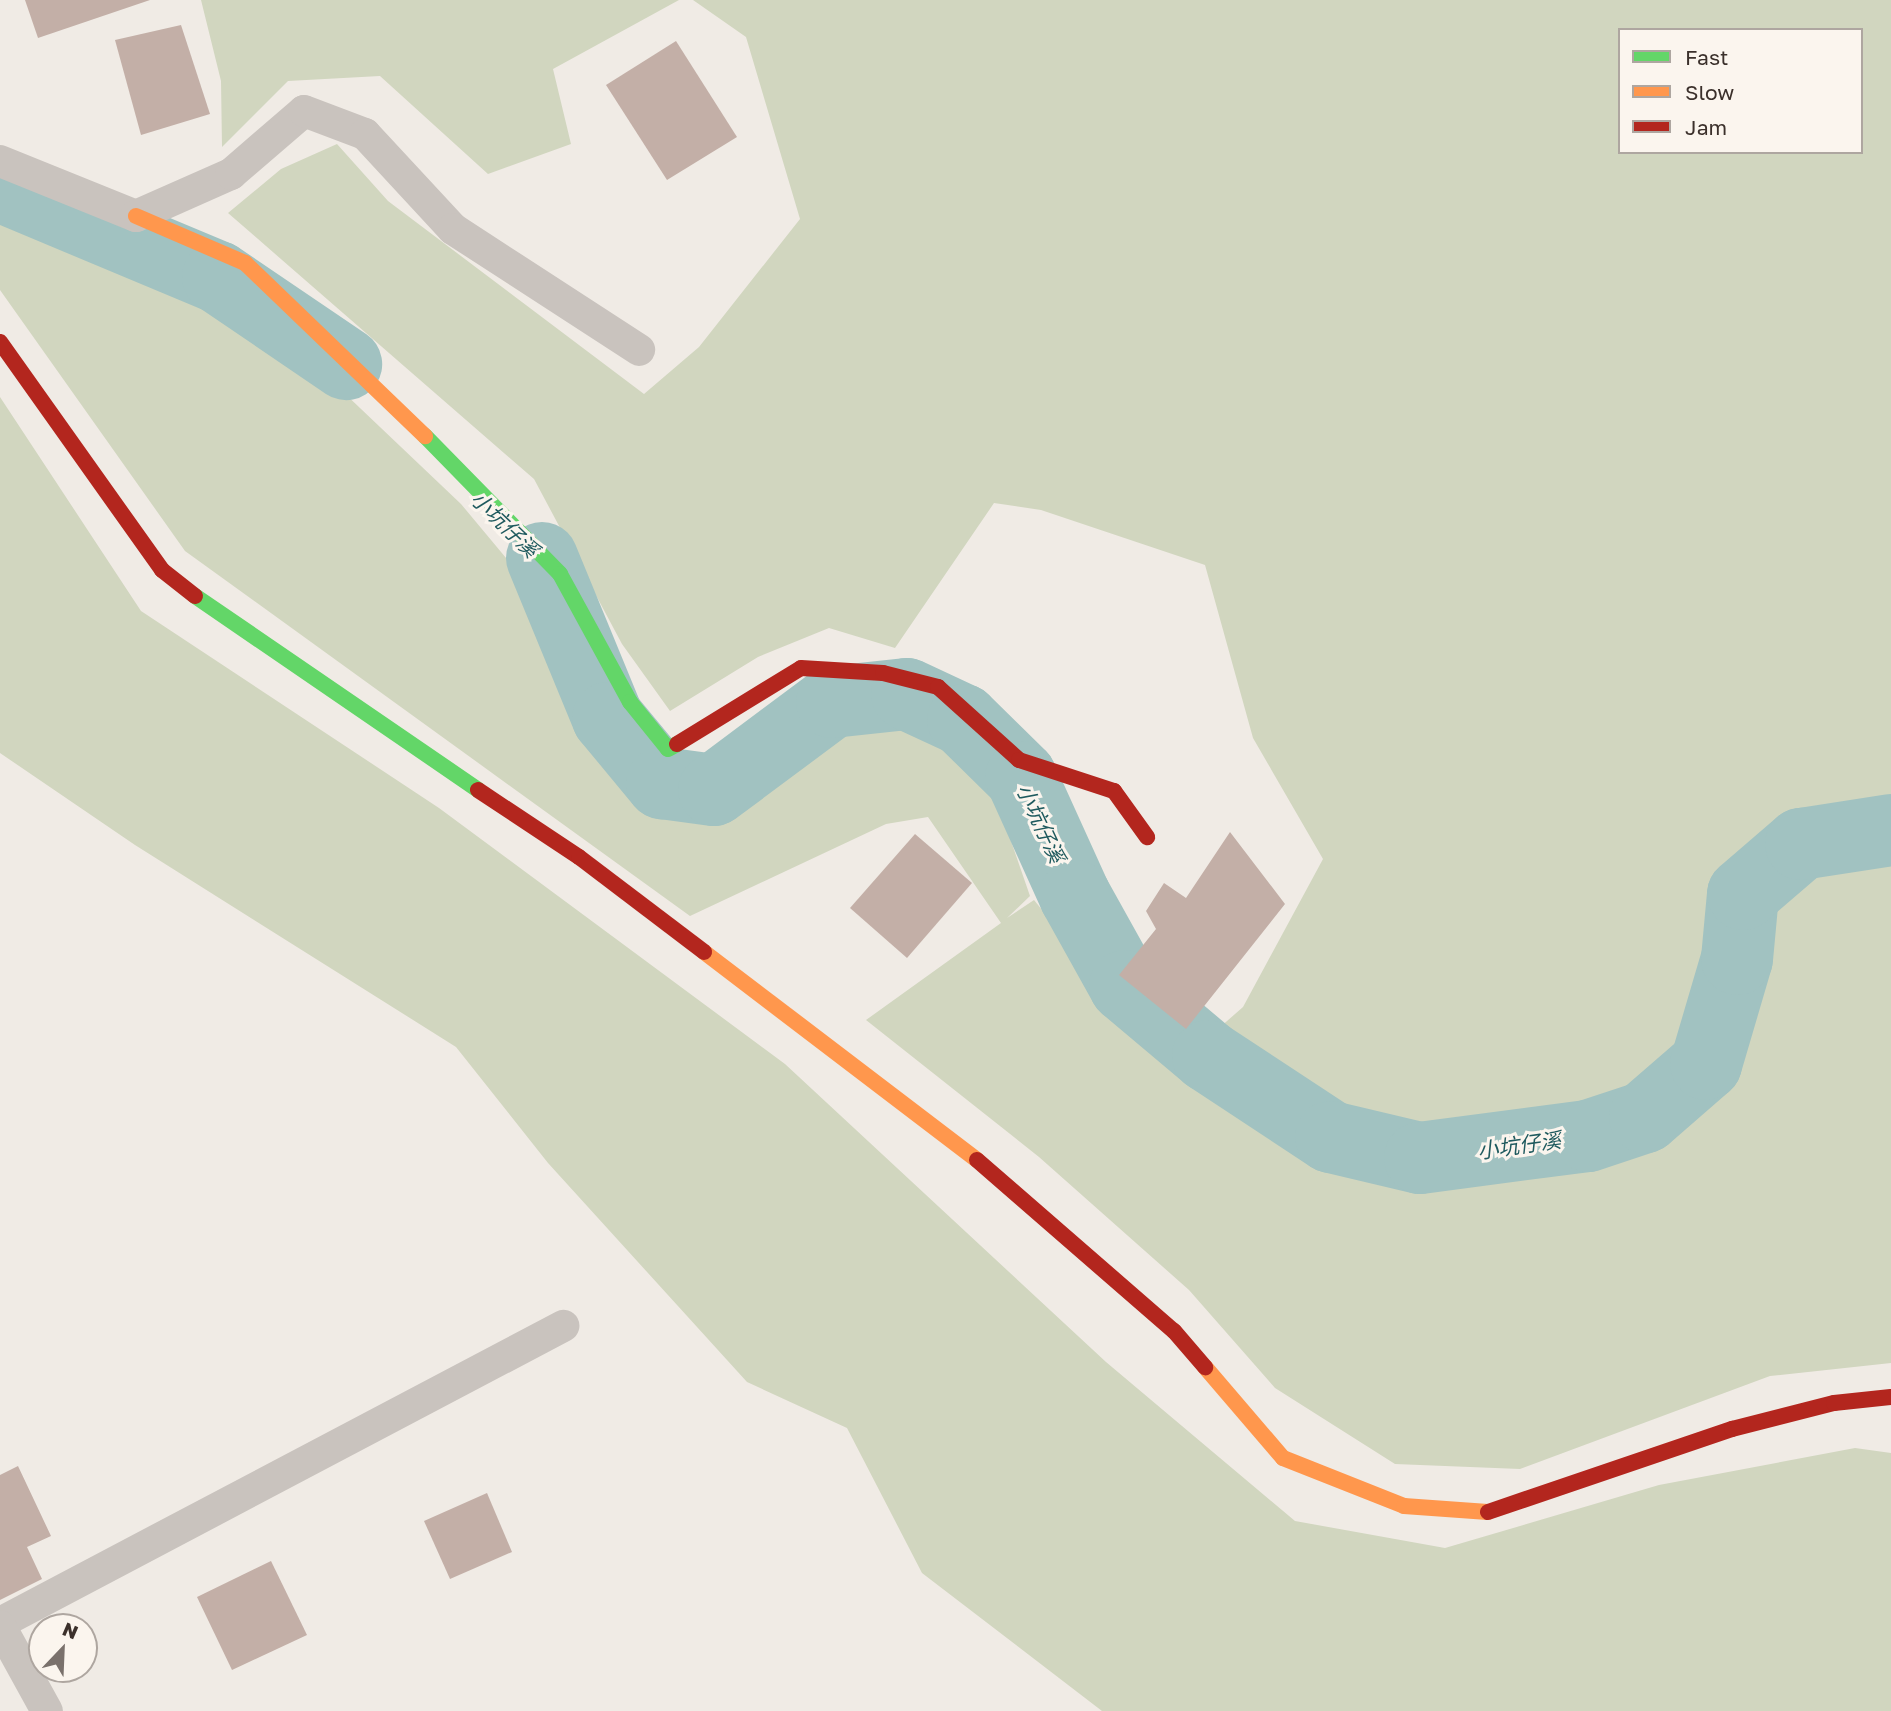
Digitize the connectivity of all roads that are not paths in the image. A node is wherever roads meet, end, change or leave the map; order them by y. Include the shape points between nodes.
1 (0, 161) edge
2 (136, 216) junction
3 (0, 342) edge
4 (639, 351) dead end
5 (1147, 837) dead end
6 (563, 1326) dead end
7 (1891, 1397) edge
8 (0, 1625) edge
9 (47, 1711) edge

1 - 2 street
2 - 4 street via 231,174 304,111 365,134 453,229
2 - 5 street via 245,263 362,372 560,574 630,702 668,749 801,668 883,673 938,687 1019,760 1114,791
3 - 7 street via 162,570 236,629 579,857 809,1027 1009,1184 1174,1331 1283,1458 1404,1506 1486,1513 1732,1429 1834,1403
6 - 8 street
8 - 9 street

